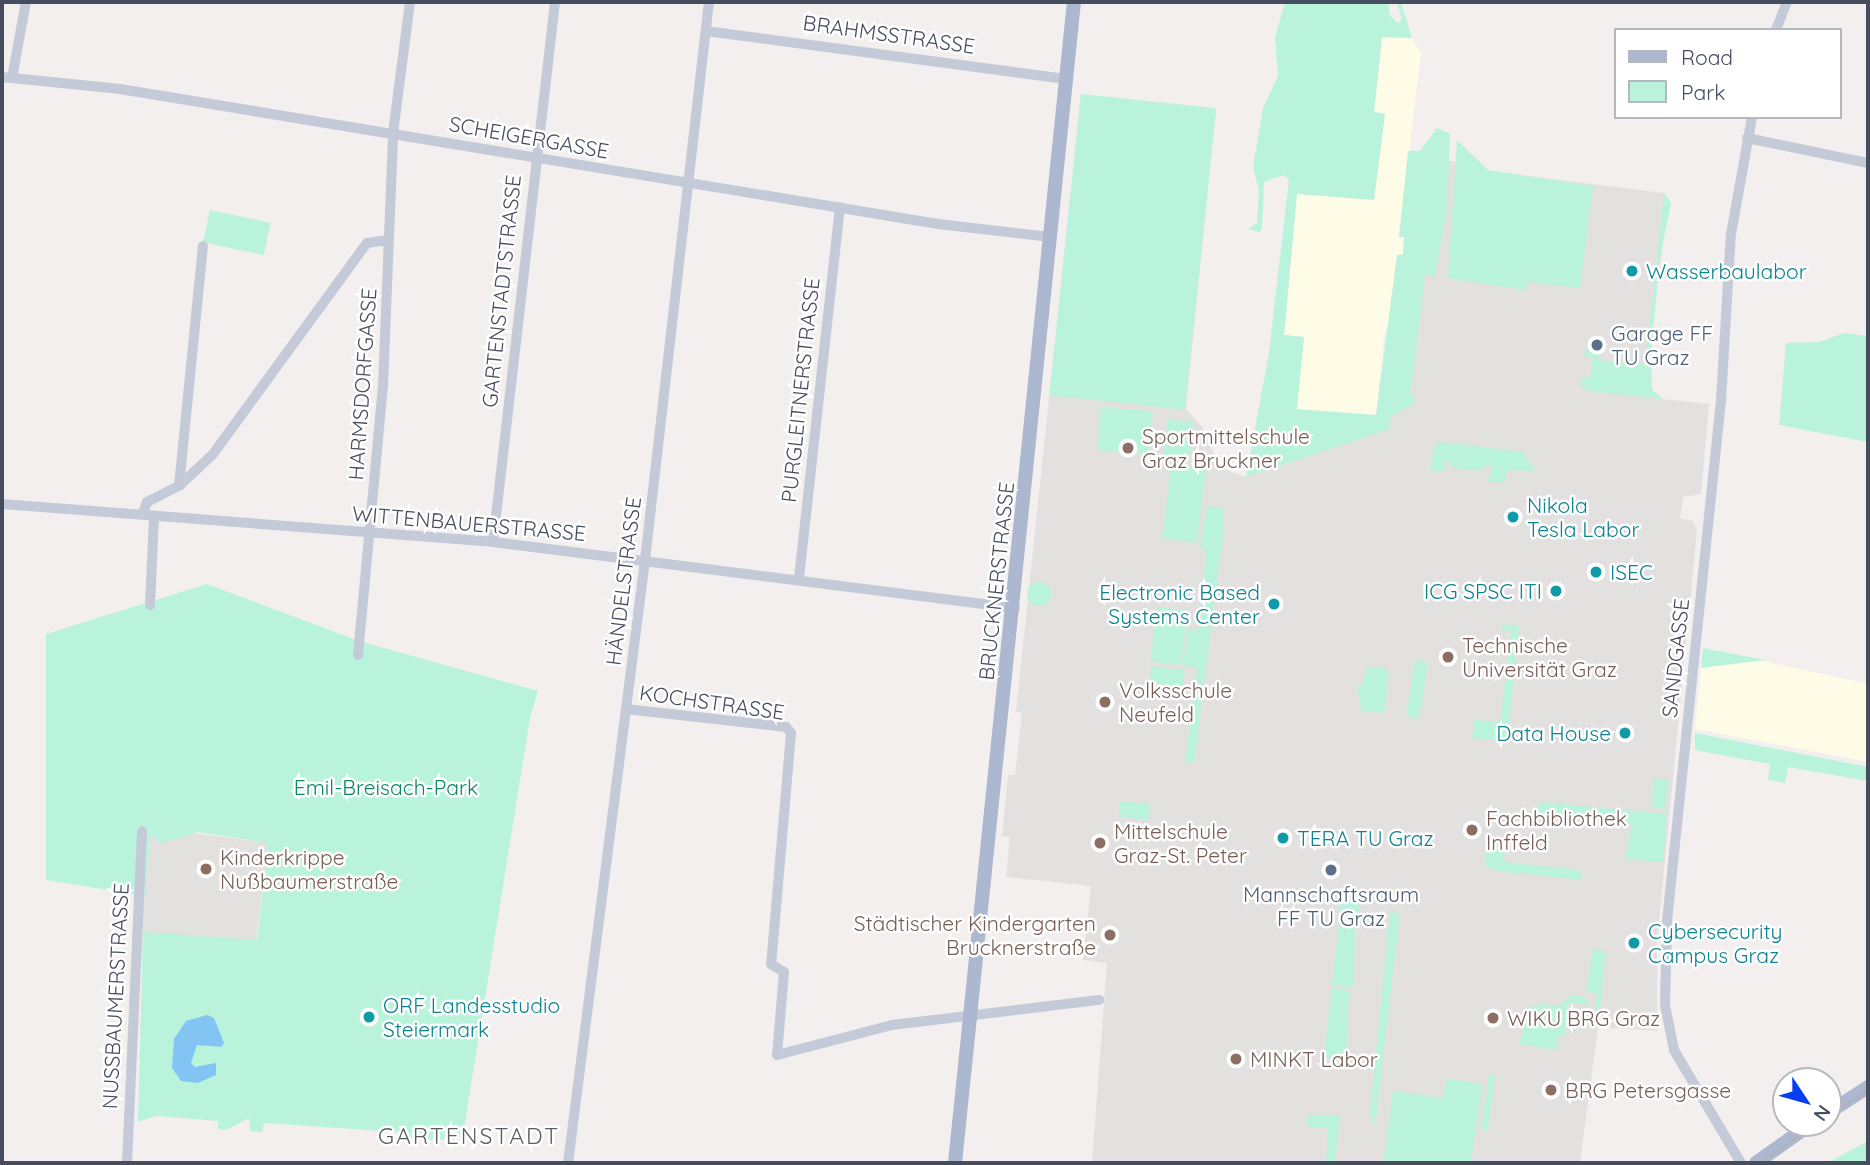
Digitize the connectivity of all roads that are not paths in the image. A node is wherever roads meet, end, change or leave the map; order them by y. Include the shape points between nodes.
1 (26, 2) edge
2 (410, 2) edge
3 (555, 2) edge
4 (709, 2) edge
5 (1074, 2) edge
6 (1787, 2) edge
7 (1777, 28) edge
8 (706, 31) junction
9 (7, 78) edge
10 (1066, 79) junction
11 (1752, 119) edge
12 (393, 134) junction
13 (1747, 138) junction
14 (536, 157) junction
15 (1868, 163) edge
16 (688, 182) junction
17 (840, 207) junction
18 (1050, 237) junction
19 (389, 240) junction
20 (203, 246) dead end
21 (179, 485) junction
22 (2, 504) edge
23 (148, 515) junction
24 (371, 533) junction
25 (493, 542) junction
26 (645, 560) junction
27 (799, 578) junction
28 (150, 605) dead end
29 (1014, 608) junction
30 (358, 655) dead end
31 (626, 709) junction
32 (142, 831) dead end
33 (1098, 1000) dead end
34 (968, 1015) junction
35 (1868, 1087) edge
36 (1842, 1104) edge
37 (1792, 1137) edge
38 (127, 1163) edge
39 (568, 1163) edge
40 (955, 1163) edge
41 (1741, 1163) edge
42 (1756, 1163) edge

1 - 9 street
2 - 12 street, HARMSDORFGASSE
3 - 14 street, GARTENSTADTSTRASSE
4 - 8 street, HÄNDELSTRASSE
5 - 10 main road, BRUCKNERSTRASSE
6 - 7 street
8 - 10 street, BRAHMSSTRASSE
8 - 16 street, HÄNDELSTRASSE
9 - 12 street, SCHEIGERGASSE via 120,89
10 - 18 main road, BRUCKNERSTRASSE
11 - 13 street, SANDGASSE
12 - 14 street, SCHEIGERGASSE
12 - 19 street, HARMSDORFGASSE
13 - 15 street
13 - 41 street, SANDGASSE via 1731,234 1721,400 1667,921 1665,1005 1674,1050
14 - 16 street, SCHEIGERGASSE
14 - 25 street, GARTENSTADTSTRASSE
16 - 17 street, SCHEIGERGASSE
16 - 26 street, HÄNDELSTRASSE
17 - 18 street, SCHEIGERGASSE
17 - 27 street, PURGLEITNERSTRASSE
18 - 29 main road, BRUCKNERSTRASSE
19 - 21 street, HARMSDORFGASSE via 367,243 213,454
19 - 24 street, HARMSDORFGASSE
20 - 21 street
21 - 23 street, HARMSDORFGASSE via 147,502
22 - 23 street, WITTENBAUERSTRASSE
23 - 24 street, WITTENBAUERSTRASSE
23 - 28 street
24 - 25 street, WITTENBAUERSTRASSE
24 - 30 street, HARMSDORFGASSE
25 - 26 street, WITTENBAUERSTRASSE
26 - 27 street, WITTENBAUERSTRASSE
26 - 31 street, HÄNDELSTRASSE
27 - 29 street, WITTENBAUERSTRASSE
29 - 34 main road, BRUCKNERSTRASSE
31 - 34 street, KOCHSTRASSE via 786,727 791,733 771,964 784,972 777,1055 892,1025
31 - 39 street, HÄNDELSTRASSE
32 - 38 street, NUSSBAUMERSTRASSE
33 - 34 street
34 - 40 main road, BRUCKNERSTRASSE
35 - 36 main road
37 - 42 main road

